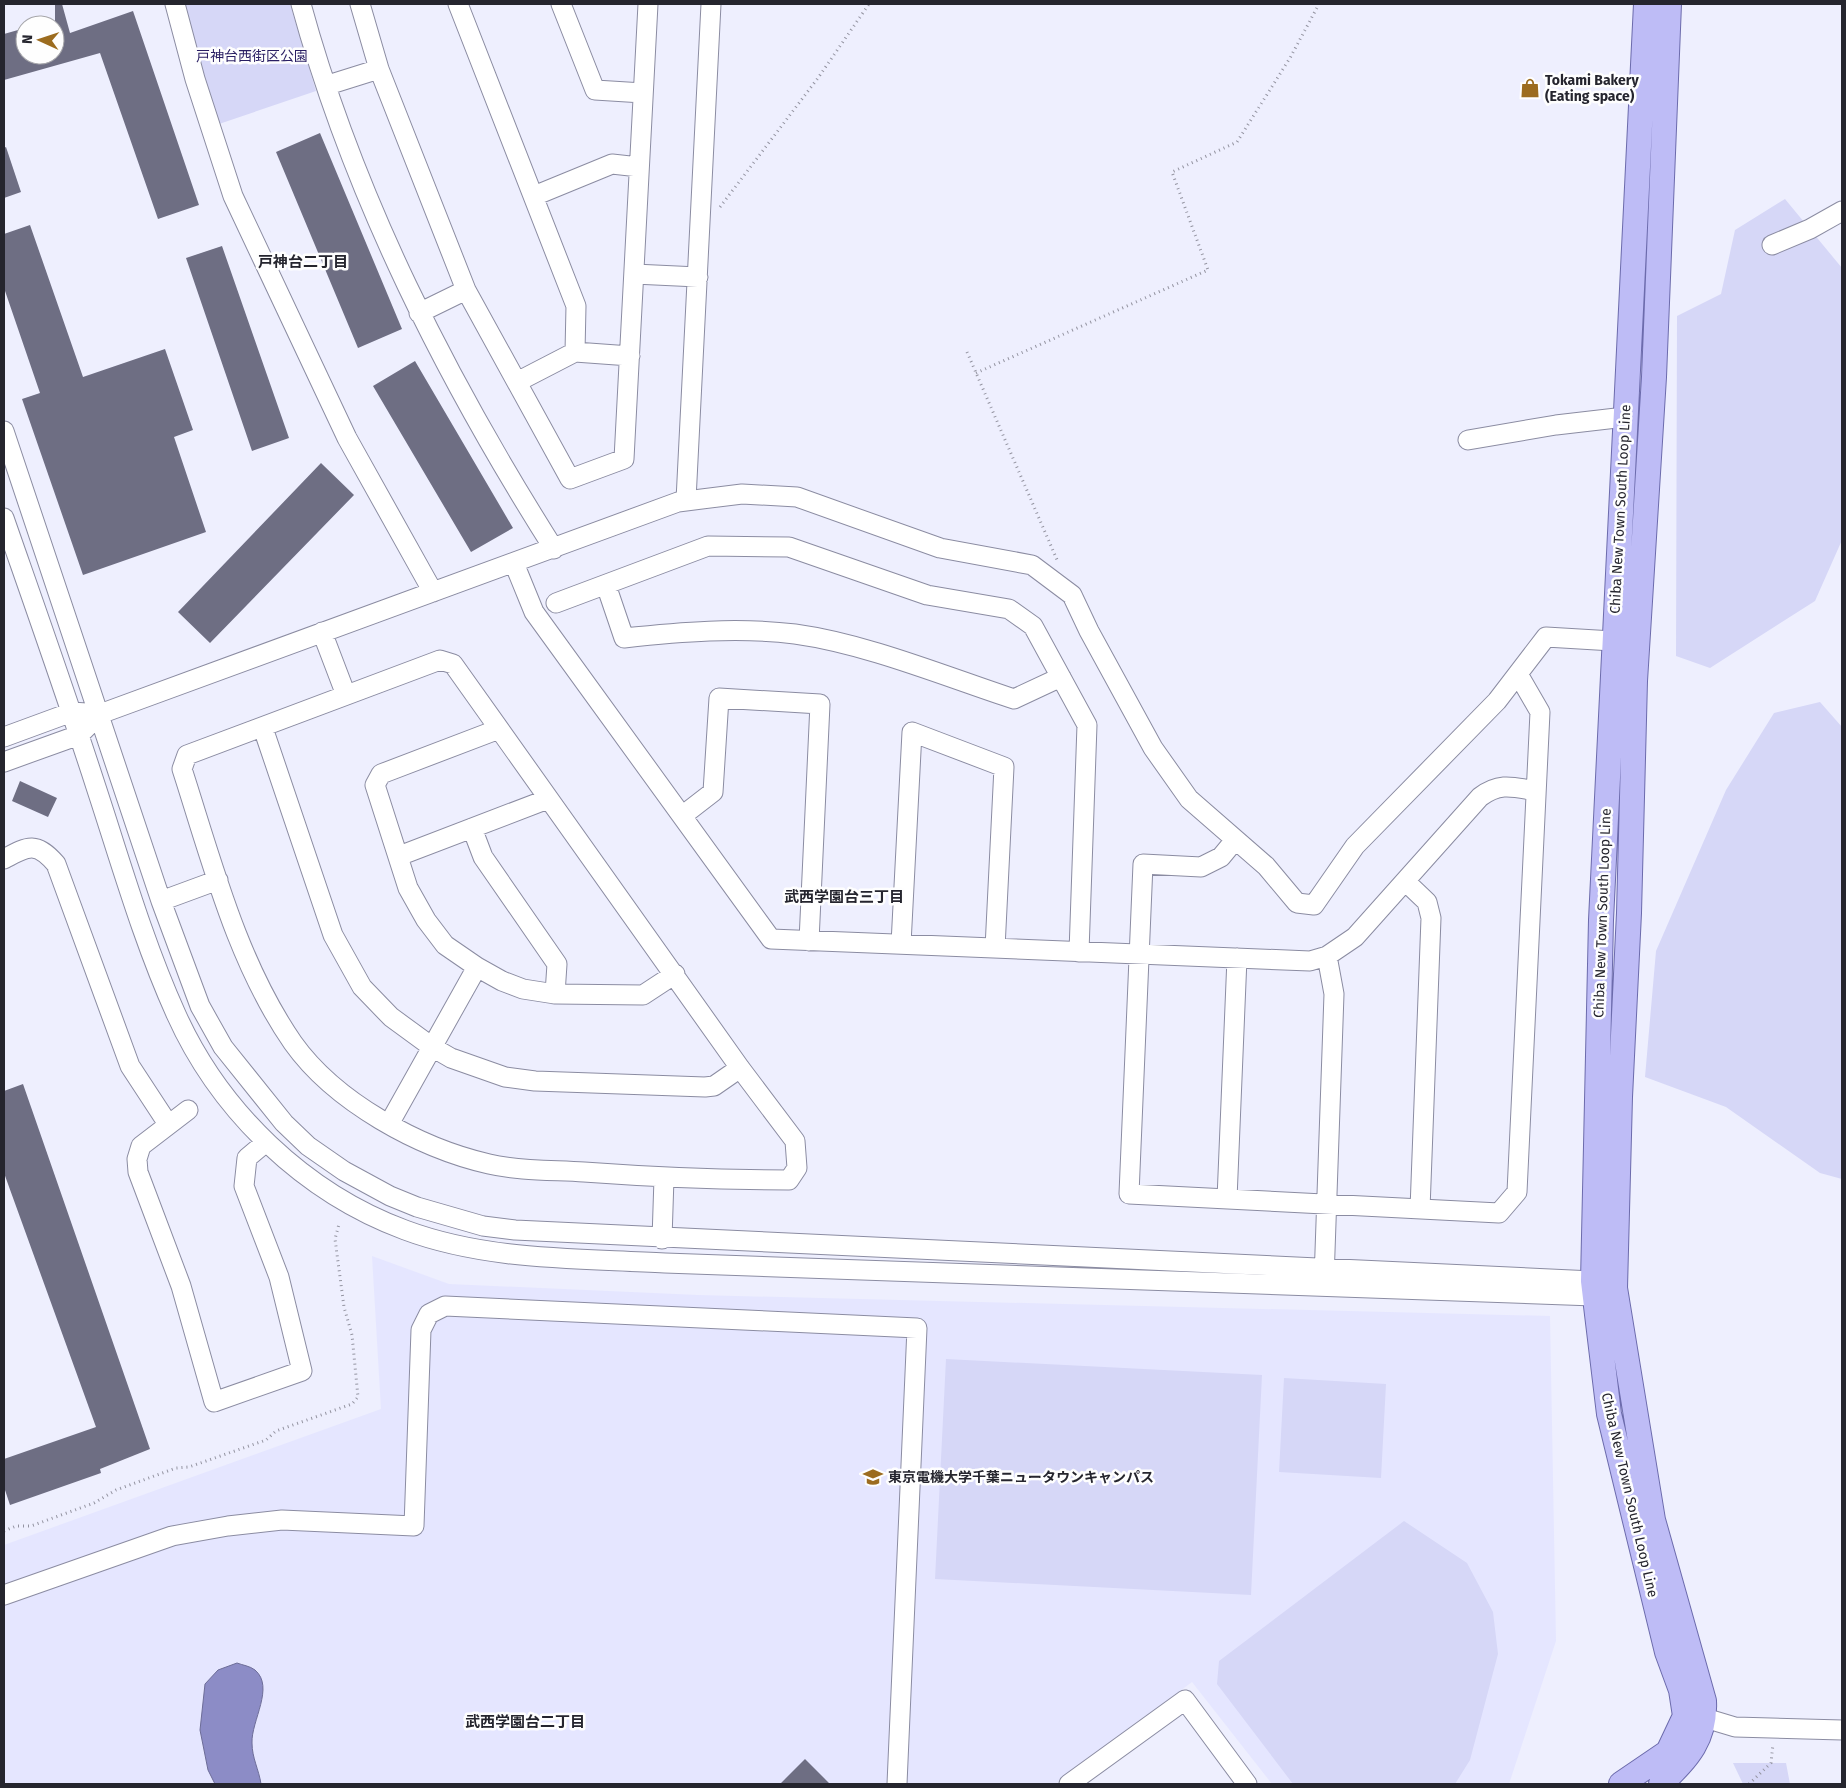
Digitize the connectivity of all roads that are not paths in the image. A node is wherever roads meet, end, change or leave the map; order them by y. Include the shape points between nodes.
1 (174, 4) edge
2 (301, 4) edge
3 (360, 4) edge
4 (458, 4) edge
5 (561, 4) edge
6 (648, 4) edge
7 (711, 4) edge
8 (1646, 4) edge
9 (1670, 4) edge
10 (379, 69) junction
11 (328, 86) junction
12 (643, 92) junction
13 (639, 167) junction
14 (534, 196) junction
15 (1842, 211) edge
16 (1772, 245) dead end
17 (634, 274) junction
18 (698, 278) junction
19 (466, 290) junction
20 (419, 313) junction
21 (575, 352) junction
22 (630, 356) junction
23 (517, 382) junction
24 (1624, 418) junction
25 (4, 431) edge
26 (1468, 440) dead end
27 (686, 500) junction
28 (4, 518) edge
29 (554, 548) junction
30 (514, 563) junction
31 (606, 585) junction
32 (433, 592) junction
33 (556, 603) dead end
34 (322, 632) junction
35 (1613, 641) junction
36 (1518, 674) junction
37 (1061, 677) junction
38 (346, 696) junction
39 (72, 712) junction
40 (100, 714) junction
41 (263, 728) junction
42 (499, 729) junction
43 (80, 735) junction
44 (4, 737) edge
45 (4, 762) edge
46 (1536, 791) junction
47 (548, 799) junction
48 (682, 816) junction
49 (472, 828) junction
50 (1235, 840) junction
51 (399, 856) junction
52 (4, 859) edge
53 (218, 880) junction
54 (1405, 881) junction
55 (161, 901) junction
56 (809, 941) junction
57 (901, 944) junction
58 (995, 948) junction
59 (1079, 952) junction
60 (1139, 954) junction
61 (1327, 956) junction
62 (1237, 958) junction
63 (476, 967) junction
64 (675, 974) junction
65 (555, 994) junction
66 (432, 1047) junction
67 (740, 1068) junction
68 (188, 1110) dead end
69 (168, 1124) junction
70 (389, 1124) junction
71 (266, 1142) junction
72 (664, 1178) junction
73 (1227, 1199) junction
74 (1327, 1204) junction
75 (1420, 1209) junction
76 (662, 1238) junction
77 (1324, 1278) junction
78 (1601, 1288) junction
79 (4, 1595) edge
80 (1695, 1717) junction
81 (1842, 1730) edge
82 (897, 1784) edge
83 (1069, 1784) edge
84 (1247, 1784) edge
85 (1621, 1784) edge
86 (1661, 1784) edge

1 - 32 street via 233,196 348,438
2 - 11 street
3 - 10 street
4 - 14 street
5 - 12 street via 595,90
6 - 12 street
7 - 18 street
8 - 24 main road, Chiba New Town South Loop Line
9 - 78 main road, Chiba New Town South Loop Line via 1654,378 1636,681 1620,1097
10 - 11 street
10 - 19 street
11 - 20 street via 359,173
12 - 13 street
13 - 14 street via 612,164
13 - 17 street
14 - 21 street via 576,306
15 - 16 street
17 - 18 street
17 - 22 street
18 - 27 street
19 - 20 street
19 - 23 street
20 - 29 street via 514,485
21 - 22 street
21 - 23 street
22 - 23 street via 624,459 570,479
24 - 26 street via 1556,425
24 - 35 main road, Chiba New Town South Loop Line
25 - 40 street
27 - 29 street
27 - 50 street via 742,494 797,497 940,548 1032,565 1072,595 1153,748 1189,799
28 - 39 street
29 - 30 street
30 - 32 street
30 - 48 street via 534,612
31 - 33 street
31 - 37 street via 708,546 789,546 926,595 1009,609 1033,626
31 - 37 street via 624,638 717,630 794,634 850,646 1014,699
32 - 34 street
34 - 38 street
34 - 40 street
35 - 36 street via 1546,637
35 - 78 main road, Chiba New Town South Loop Line via 1600,920
36 - 46 street via 1540,712
36 - 50 street via 1497,701 1355,846 1314,905 1297,902 1266,866
37 - 59 street via 1087,725
38 - 41 street
38 - 42 street via 440,660 453,664
39 - 40 street
39 - 43 street
39 - 44 street
40 - 43 street
40 - 55 street
41 - 53 street via 187,755 182,769
41 - 66 street via 333,935 362,987 391,1018
42 - 47 street
42 - 51 street via 381,774 375,785
43 - 45 street
43 - 71 street via 139,917 176,1014 201,1060 230,1101
46 - 54 street via 1504,786 1491,789
46 - 75 street via 1517,1192 1499,1212
47 - 49 street
47 - 64 street
48 - 56 street via 771,939
48 - 56 street via 713,792 719,698 820,704
49 - 51 street
49 - 65 street via 483,857 557,964
50 - 60 street via 1221,857 1201,867 1143,864
51 - 63 street via 408,888 426,920 445,945
52 - 69 street via 27,847 44,850 56,864 130,1066
53 - 55 street
53 - 70 street via 249,964 294,1044 322,1076
54 - 61 street via 1354,937
54 - 75 street via 1426,902 1431,918
55 - 76 street via 200,1006 222,1047 284,1123 308,1146 344,1171 417,1207 483,1226
56 - 57 street
57 - 58 street
57 - 58 street via 912,732 1004,767
58 - 59 street
59 - 60 street
60 - 62 street
60 - 73 street via 1128,1194
61 - 62 street via 1310,961
61 - 74 street via 1334,994
62 - 73 street
63 - 65 street via 516,986
63 - 66 street
64 - 65 street via 643,995
64 - 67 street
66 - 67 street via 451,1058 506,1077 535,1081 705,1087 714,1086
66 - 70 street
67 - 72 street via 795,1141 797,1168 789,1180
68 - 69 street
69 - 71 street via 141,1146 137,1158 138,1172 182,1286 214,1402 302,1371 279,1277 244,1186 247,1158
70 - 72 street via 414,1138 489,1164
71 - 77 street via 294,1168 333,1195 381,1220 450,1243 518,1255 665,1263
72 - 76 street
73 - 74 street
74 - 75 street
74 - 77 street
76 - 77 street
77 - 78 street
78 - 80 main road, Chiba New Town South Loop Line via 1653,1520 1704,1701
79 - 82 street via 172,1536 228,1526 282,1520 414,1526 421,1330 430,1314 445,1306 917,1328
80 - 81 street via 1734,1727
80 - 85 main road via 1668,1752
80 - 86 main road, Chiba New Town South Loop Line via 1698,1742
83 - 84 street via 1185,1700

